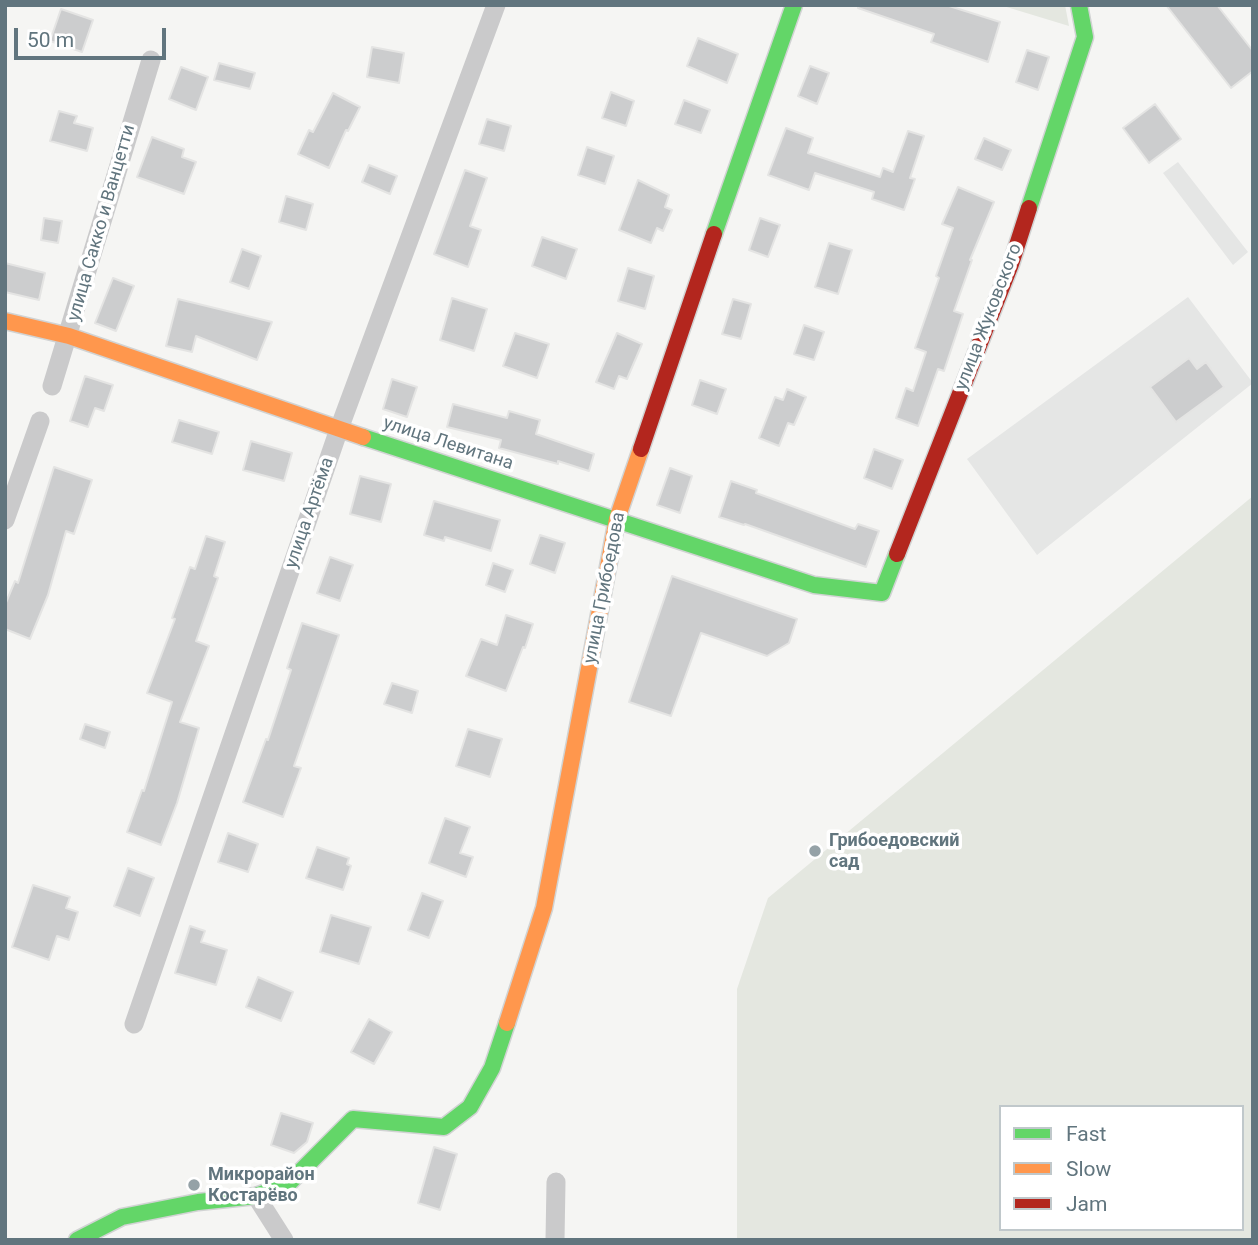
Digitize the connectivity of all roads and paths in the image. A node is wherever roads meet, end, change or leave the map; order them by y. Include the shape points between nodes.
1 (496, 5) edge
2 (794, 5) edge
3 (1079, 5) edge
4 (151, 60) dead end
5 (5, 321) edge
6 (69, 336) junction
7 (52, 386) dead end
8 (40, 421) dead end
9 (339, 429) junction
10 (617, 519) junction
11 (5, 520) edge
12 (882, 593) joint
13 (134, 1024) dead end
14 (556, 1182) dead end
15 (256, 1196) junction
16 (77, 1240) edge
17 (284, 1240) edge
18 (555, 1240) edge

1 - 9 street, улица Артёма
2 - 10 street, улица Грибоедова
3 - 12 street, улица Жуковского via 1085,37 1011,264
4 - 6 street, улица Сакко и Ванцетти
5 - 6 street, улица Левитана
6 - 7 street, улица Сакко и Ванцетти
6 - 9 street, улица Левитана
8 - 11 street
9 - 10 street, улица Левитана
9 - 13 street, улица Артёма
10 - 12 street, улица Левитана via 814,584
10 - 15 street, улица Грибоедова via 544,908 492,1068 470,1107 444,1127 353,1119 288,1184
14 - 18 street
15 - 16 street via 122,1217
15 - 17 street

